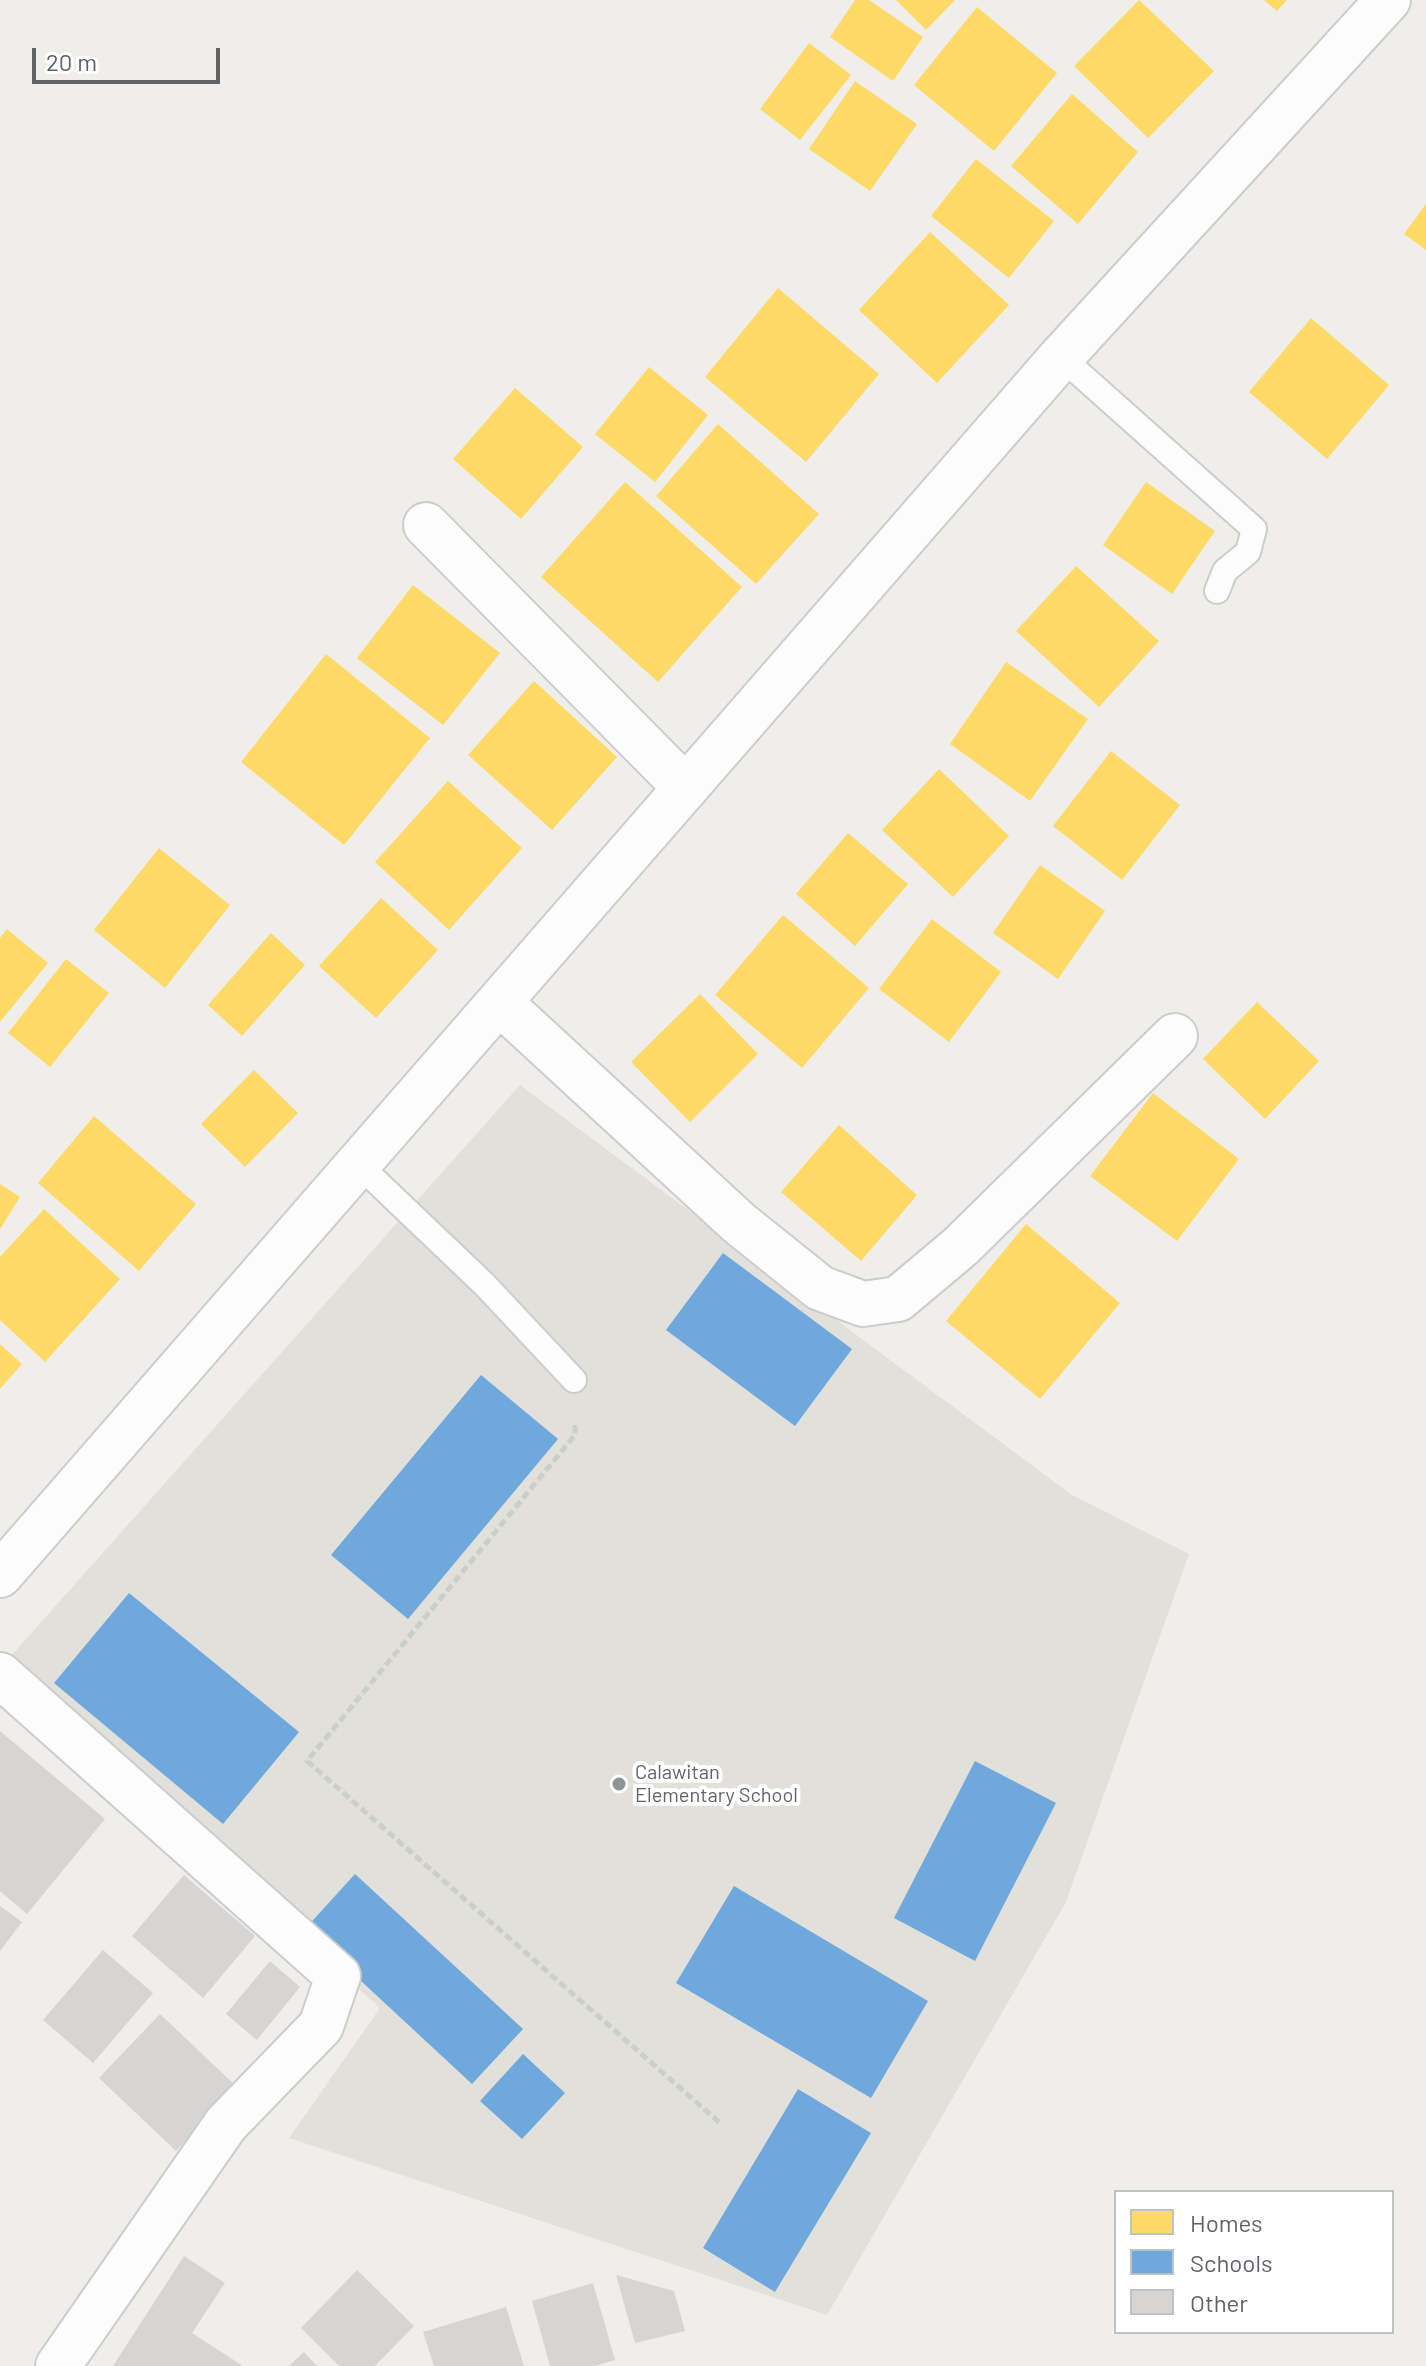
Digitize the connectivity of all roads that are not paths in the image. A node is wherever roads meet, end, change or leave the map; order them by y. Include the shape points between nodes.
1 (1388, 0) edge
2 (1061, 357) junction
3 (426, 525) dead end
4 (1217, 591) dead end
5 (686, 788) junction
6 (499, 1002) junction
7 (1175, 1036) dead end
8 (358, 1164) junction
9 (574, 1380) road end
10 (0, 1575) edge
11 (0, 1675) edge
12 (58, 2366) edge

1 - 2 street
2 - 4 lane via 1254,529 1248,552 1225,571
2 - 5 street
3 - 5 street
5 - 6 street
6 - 7 street via 739,1223 820,1288 863,1304 898,1299 949,1256
6 - 8 street
8 - 9 lane via 494,1294
8 - 10 street
11 - 12 street via 338,1976 321,2026 226,2124

